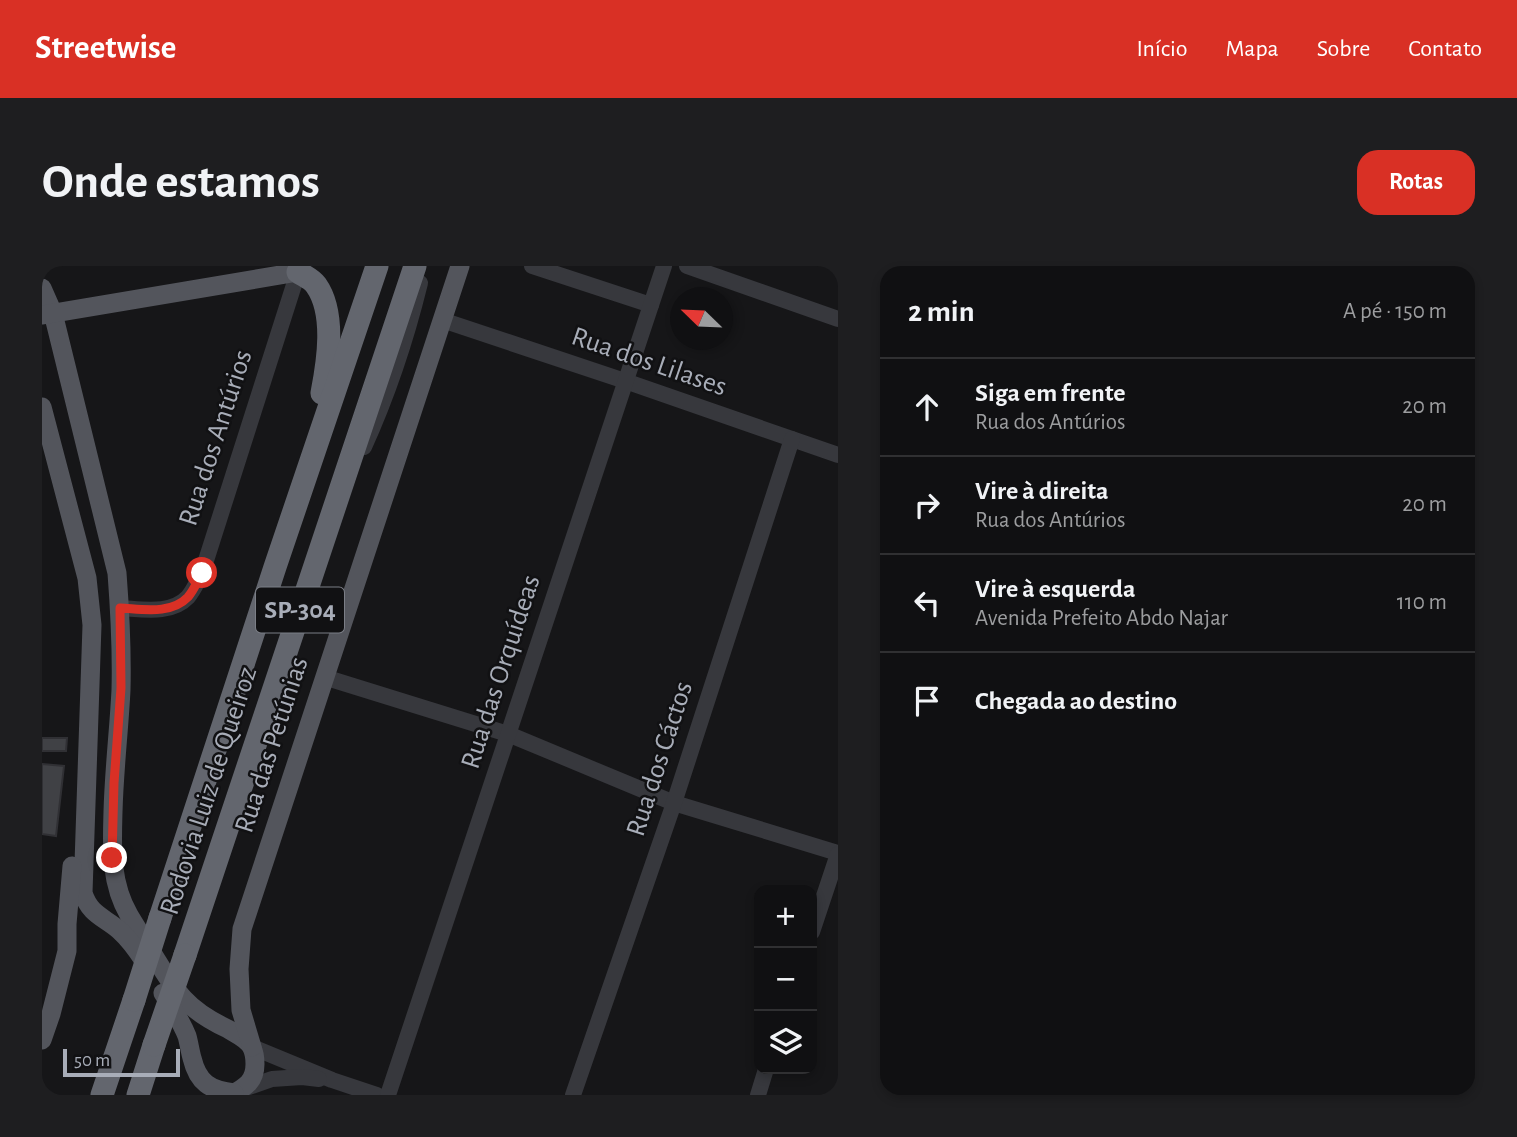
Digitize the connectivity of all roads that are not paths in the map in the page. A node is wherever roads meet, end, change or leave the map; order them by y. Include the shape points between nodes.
1 (375, 266) edge
2 (415, 266) edge
3 (424, 266) edge
4 (460, 266) edge
5 (532, 266) edge
6 (664, 266) edge
7 (687, 266) edge
8 (299, 269) edge
9 (45, 298) edge
10 (651, 305) junction
11 (838, 319) edge
12 (442, 320) junction
13 (625, 381) junction
14 (42, 407) edge
15 (792, 439) junction
16 (838, 455) edge
17 (324, 539) junction
18 (275, 568) junction
19 (120, 608) junction
20 (324, 677) junction
21 (90, 703) junction
22 (508, 734) junction
23 (674, 803) junction
24 (838, 853) edge
25 (83, 872) junction
26 (119, 897) junction
27 (69, 899) junction
28 (817, 917) edge
29 (42, 1040) edge
30 (252, 1047) junction
31 (764, 1074) edge
32 (332, 1080) junction
33 (236, 1092) edge
34 (102, 1095) edge
35 (138, 1095) edge
36 (377, 1095) edge
37 (388, 1095) edge
38 (573, 1095) edge
39 (758, 1095) edge

1 - 18 highway, Rodovia Luiz de Queiroz / SP-304
2 - 17 highway, Rodovia Luiz de Queiroz / SP-304
3 - 17 street via 380,411
4 - 12 main road, Rua das Petúnias
5 - 10 street
6 - 10 street, Rua das Orquídeas
7 - 11 street
8 - 9 main road
8 - 18 highway via 323,298 329,339 327,370
8 - 19 street, Rua dos Antúrios via 202,573 187,598 168,609
9 - 19 main road via 117,573
10 - 13 street, Rua das Orquídeas
12 - 13 street, Rua dos Lilases
12 - 20 main road, Rua das Petúnias
13 - 15 street, Rua dos Lilases
13 - 22 street, Rua das Orquídeas
14 - 21 main road via 87,578 92,625
15 - 16 street, Rua dos Lilases
15 - 23 street, Rua dos Cáctos
17 - 35 highway, Rodovia Luiz de Queiroz / SP-304, bridge
18 - 34 highway, Rodovia Luiz de Queiroz / SP-304, bridge
19 - 26 main road via 121,688 112,858
20 - 22 street
20 - 30 main road, Rua das Petúnias via 243,929 239,969 242,1010
21 - 25 main road
21 - 27 main road via 80,746
22 - 23 street
22 - 37 street, Rua das Orquídeas
23 - 24 street
23 - 38 street, Rua dos Cáctos
24 - 28 street
25 - 26 main road via 102,872
25 - 27 main road
25 - 33 main road via 86,901 136,949 180,1020 197,1074 216,1091
26 - 30 main road via 184,999
27 - 29 main road via 67,951
30 - 32 street
30 - 33 main road, Rua das Petúnias via 254,1076
31 - 39 street
32 - 33 street via 272,1079
32 - 36 street

